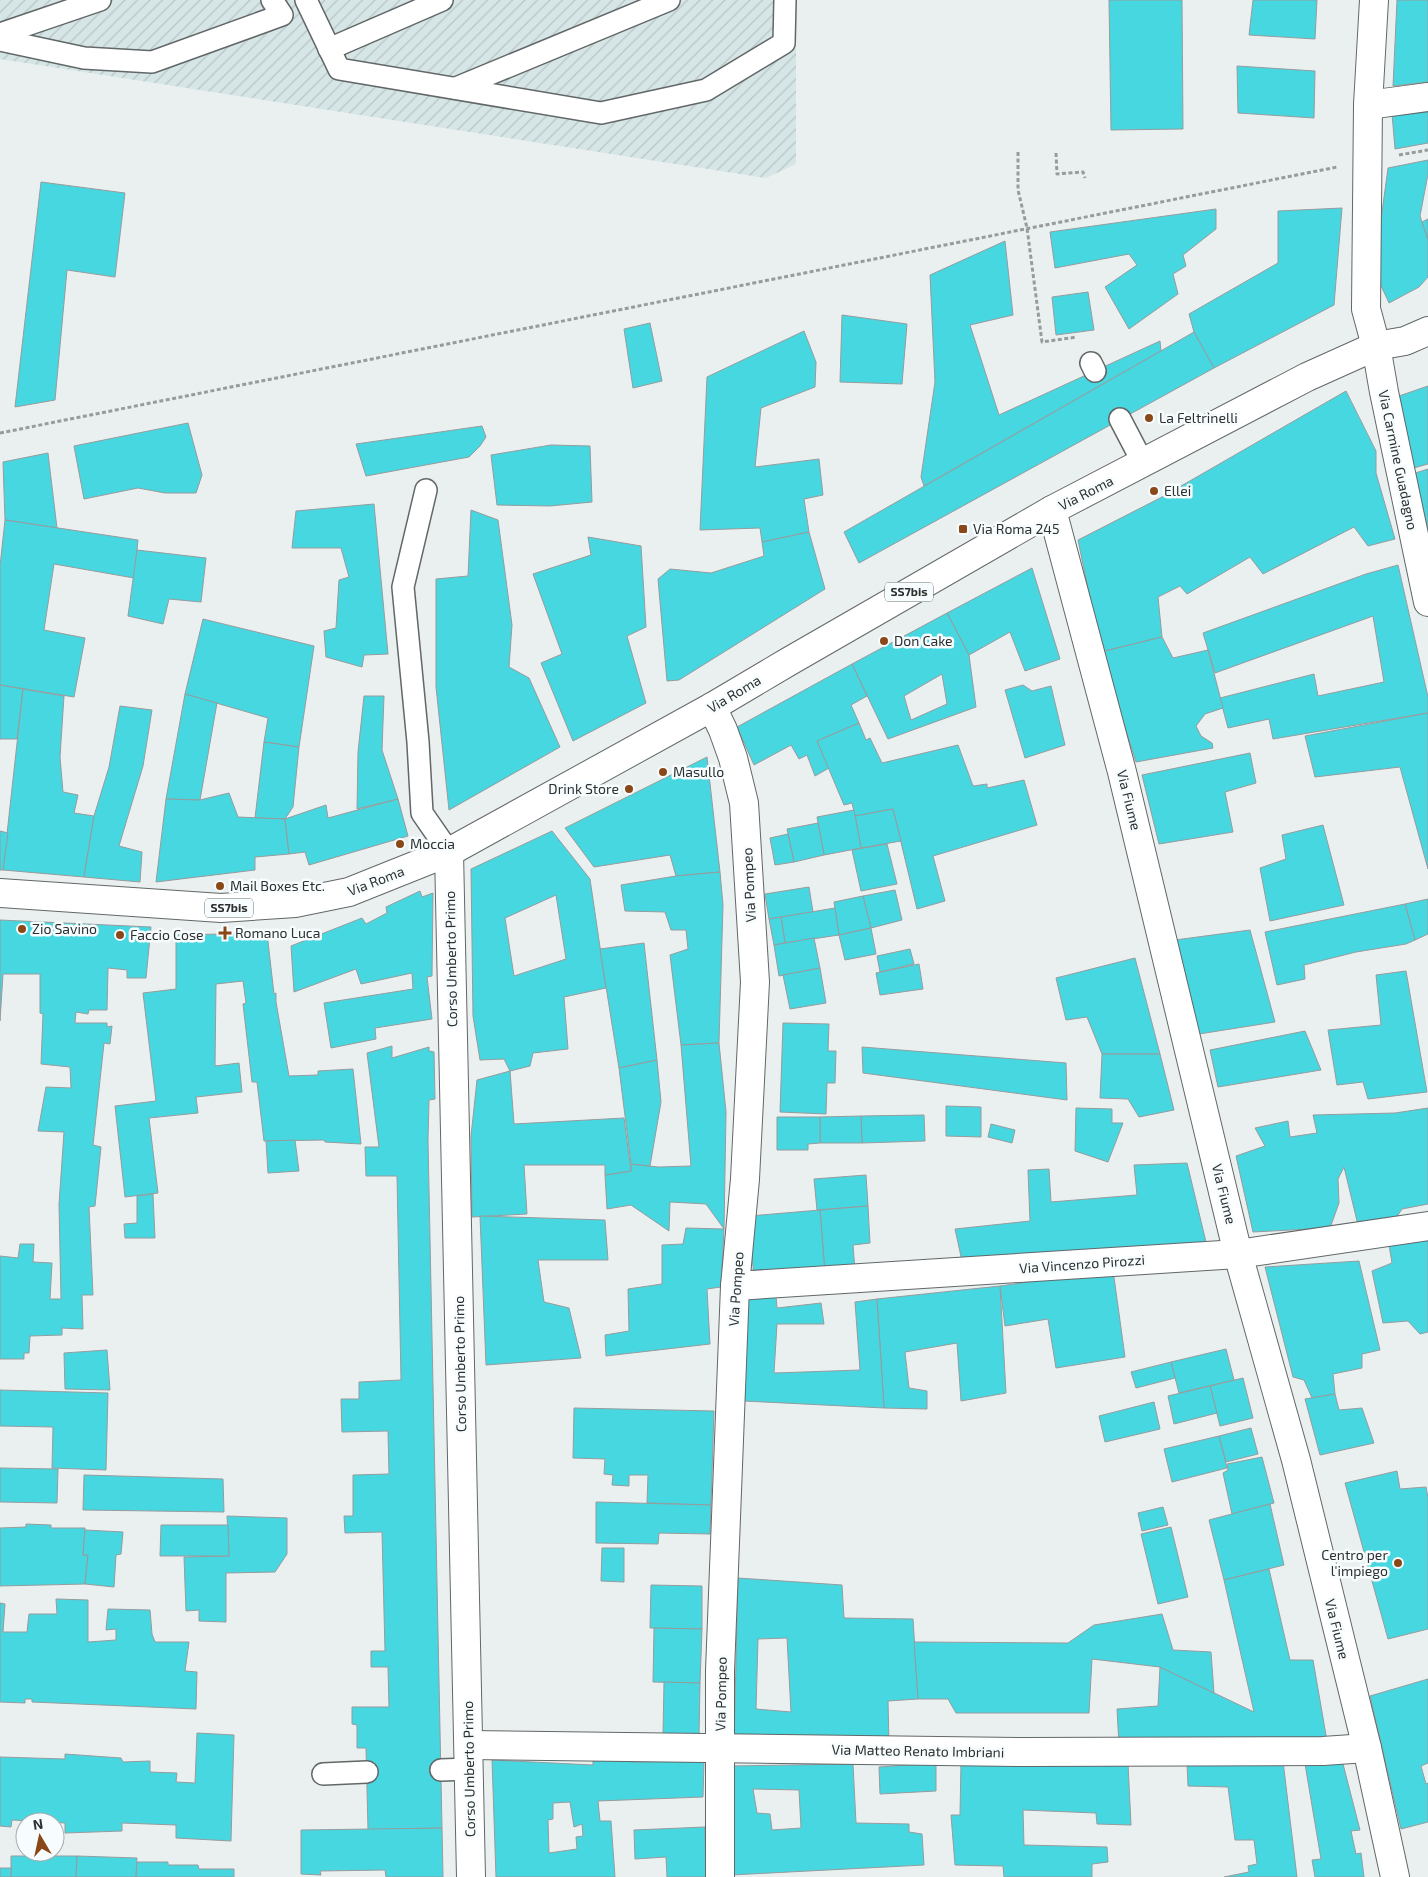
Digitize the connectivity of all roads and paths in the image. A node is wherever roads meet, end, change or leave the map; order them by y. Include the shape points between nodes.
1 (100, 0) edge
2 (306, 0) edge
3 (442, 0) edge
4 (669, 0) edge
5 (785, 0) edge
6 (1374, 0) edge
7 (277, 7) edge
8 (0, 34) edge
9 (0, 40) edge
10 (329, 49) junction
11 (456, 89) junction
12 (1428, 97) edge
13 (1368, 105) junction
14 (1428, 150) edge
15 (1018, 152) dead end
16 (1056, 153) dead end
17 (1367, 161) junction
18 (1085, 178) dead end
19 (1027, 228) junction
20 (1428, 331) edge
21 (1376, 346) junction
22 (1093, 367) dead end
23 (1120, 420) dead end
24 (0, 433) edge
25 (1143, 463) junction
26 (426, 490) dead end
27 (1052, 510) junction
28 (1428, 602) edge
29 (712, 707) junction
30 (449, 852) junction
31 (0, 893) edge
32 (1428, 1226) edge
33 (1238, 1254) junction
34 (735, 1286) junction
35 (1366, 1748) junction
36 (720, 1749) junction
37 (469, 1757) junction
38 (441, 1770) dead end
39 (367, 1772) dead end
40 (323, 1774) dead end
41 (471, 1877) edge
42 (720, 1877) edge
43 (1396, 1877) edge

1 - 8 lane
2 - 10 lane
3 - 10 lane
4 - 11 lane
5 - 11 lane via 784,43 706,90 601,113
6 - 13 street, Via Carmine Guadagno
7 - 9 lane via 152,62 84,58
10 - 11 lane via 339,69
12 - 13 street
13 - 17 street, Via Carmine Guadagno
14 - 17 path
15 - 19 path via 1018,190
16 - 18 path via 1057,174 1082,172
17 - 19 path
17 - 21 street, Via Carmine Guadagno via 1366,309
19 - 22 path via 1042,342 1087,336
19 - 24 path
20 - 21 street, Via Roma / SS7bis via 1405,341
21 - 25 street, Via Roma / SS7bis via 1307,377
21 - 28 street, Via Carmine Guadagno
23 - 25 lane
25 - 27 street, Via Roma / SS7bis
26 - 30 lane via 402,587 422,813
27 - 29 street, Via Roma / SS7bis
27 - 33 street, Via Fiume via 1122,772
29 - 30 street, Via Roma / SS7bis
29 - 34 street, Via Pompeo via 723,730 744,803 755,982 745,1178
30 - 31 street, Via Roma / SS7bis via 350,892 295,904 221,908
30 - 37 street, Corso Umberto Primo
32 - 33 street, Via Vincenzo Pirozzi
33 - 34 street, Via Vincenzo Pirozzi
33 - 35 street, Via Fiume via 1296,1460
34 - 36 street, Via Pompeo via 720,1671
35 - 36 street, Via Matteo Renato Imbriani via 1044,1752
35 - 43 street, Via Fiume
36 - 37 street, Via Matteo Renato Imbriani
36 - 42 street, Via Pompeo
37 - 38 lane
37 - 41 street, Corso Umberto Primo
39 - 40 lane

